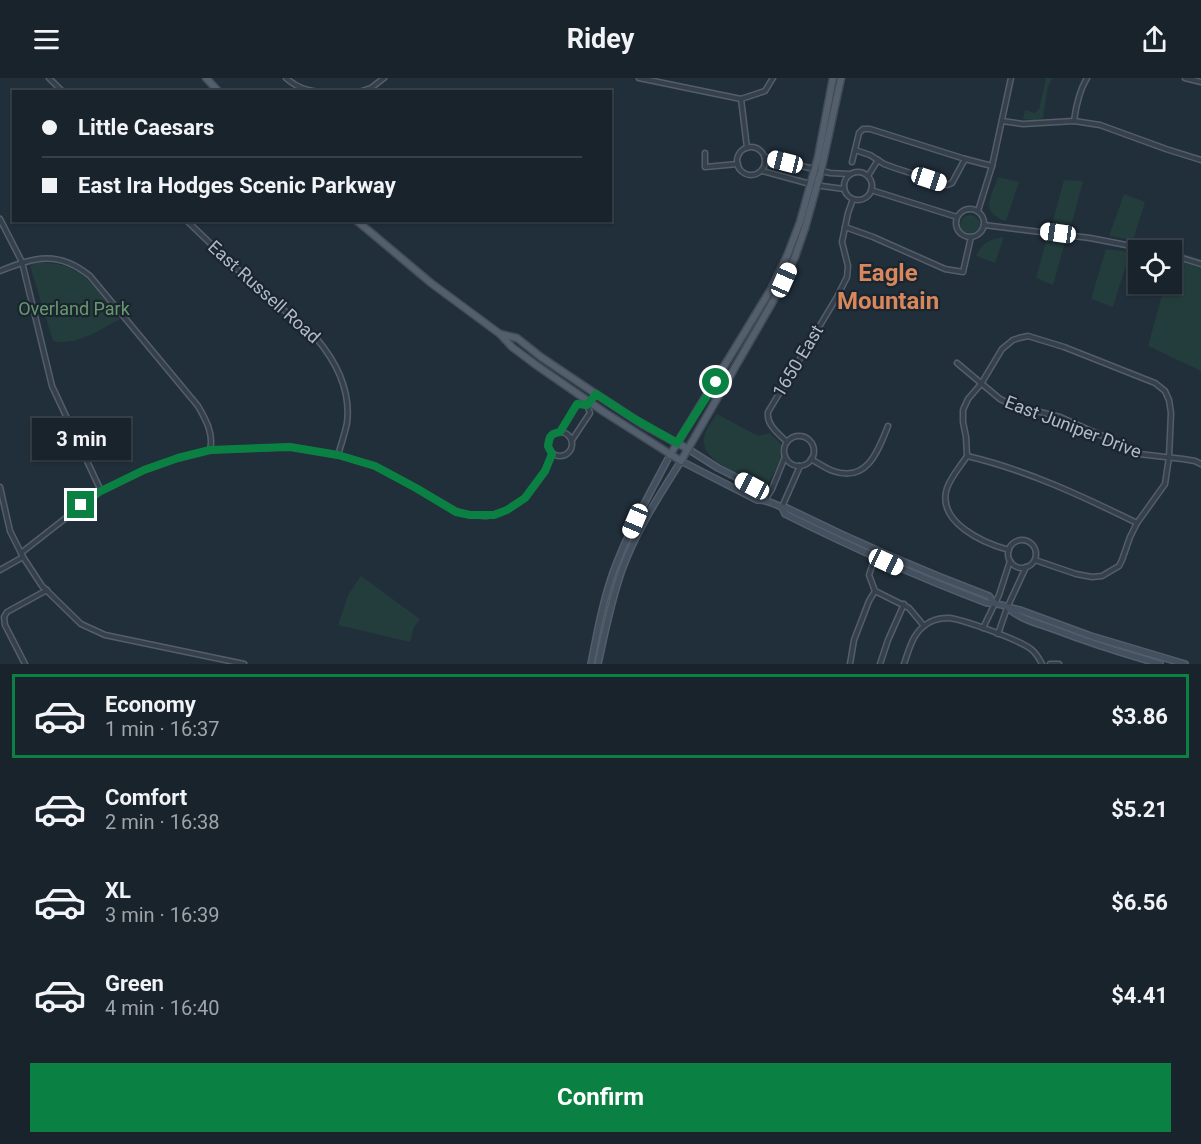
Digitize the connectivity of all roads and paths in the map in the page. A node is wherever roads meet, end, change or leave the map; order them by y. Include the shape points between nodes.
1 (49, 78) edge
2 (206, 78) edge
3 (286, 78) edge
4 (384, 78) edge
5 (639, 78) edge
6 (773, 78) edge
7 (833, 78) edge
8 (841, 78) edge
9 (1011, 78) edge
10 (1087, 78) edge
11 (1185, 78) edge
12 (1201, 82) edge
13 (61, 90) edge
14 (217, 90) edge
15 (307, 90) edge
16 (365, 90) edge
17 (741, 99) junction
18 (1002, 121) junction
19 (1074, 121) junction
20 (747, 148) junction
21 (855, 150) junction
22 (705, 153) dead end
23 (765, 157) junction
24 (965, 159) junction
25 (878, 160) junction
26 (1201, 160) edge
27 (852, 162) dead end
28 (738, 164) junction
29 (992, 165) junction
30 (818, 170) junction
31 (762, 171) junction
32 (849, 174) junction
33 (868, 176) junction
34 (814, 185) junction
35 (844, 189) junction
36 (871, 190) junction
37 (853, 199) junction
38 (978, 211) junction
39 (957, 217) junction
40 (0, 219) edge
41 (188, 222) edge
42 (358, 222) edge
43 (984, 225) junction
44 (844, 227) junction
45 (971, 237) junction
46 (1128, 245) edge
47 (1182, 258) edge
48 (22, 262) junction
49 (1201, 264) edge
50 (0, 271) edge
51 (500, 334) junction
52 (957, 363) dead end
53 (981, 384) junction
54 (596, 394) junction
55 (588, 404) junction
56 (888, 426) dead end
57 (560, 432) junction
58 (811, 432) dead end
59 (806, 438) junction
60 (572, 440) junction
61 (787, 442) junction
62 (677, 443) junction
63 (688, 449) junction
64 (210, 450) junction
65 (552, 454) junction
66 (338, 455) junction
67 (670, 455) junction
68 (785, 456) junction
69 (967, 456) junction
70 (1169, 457) junction
71 (811, 459) junction
72 (681, 461) junction
73 (1201, 464) edge
74 (800, 466) junction
75 (0, 488) edge
76 (101, 491) junction
77 (766, 500) junction
78 (782, 507) junction
79 (1137, 523) junction
80 (1009, 550) junction
81 (22, 555) junction
82 (875, 557) junction
83 (1035, 560) junction
84 (1010, 561) junction
85 (1026, 567) junction
86 (0, 570) edge
87 (46, 590) junction
88 (875, 591) junction
89 (994, 603) junction
90 (904, 604) junction
91 (1008, 608) junction
92 (922, 627) junction
93 (983, 628) junction
94 (998, 634) junction
95 (224, 662) edge
96 (25, 664) edge
97 (244, 664) edge
98 (591, 664) edge
99 (598, 664) edge
100 (850, 664) edge
101 (880, 664) edge
102 (904, 664) edge
103 (1042, 664) edge
104 (1050, 664) edge
105 (1059, 664) edge
106 (1160, 664) edge
107 (1185, 664) edge

1 - 13 street
2 - 14 main road
3 - 15 street
4 - 16 street
5 - 17 street
6 - 17 street via 765,91
7 - 30 main road
8 - 30 main road
9 - 18 street
10 - 19 street via 1076,104
11 - 12 street
17 - 20 street
18 - 19 street
18 - 29 street
19 - 26 street via 1100,125
20 - 23 street via 757,149
20 - 28 street via 740,153
21 - 24 street via 859,133 870,129
21 - 25 street
21 - 27 street
22 - 28 street via 705,167
23 - 30 street
23 - 31 street
24 - 25 street via 947,185
24 - 29 street
25 - 33 street
28 - 31 street via 748,175
29 - 38 street
30 - 32 street
30 - 34 main road
31 - 34 street
32 - 33 street via 856,171
32 - 35 street
33 - 36 street
34 - 35 street
34 - 62 main road via 771,289
34 - 63 main road via 795,257
35 - 37 street
36 - 37 street via 866,197
36 - 39 street
37 - 44 street
38 - 39 street via 968,209
38 - 43 street
39 - 45 street via 958,230
40 - 48 street
41 - 66 street, East Russell Road via 328,352 337,366 347,399
42 - 51 main road
43 - 45 street via 979,234
43 - 46 street
44 - 45 street via 945,269 963,272
44 - 61 street, 1650 East via 847,277 768,412 770,424
47 - 49 street
48 - 50 street
48 - 64 street via 46,258 65,261 90,276 198,406 209,428
48 - 76 street via 52,386
51 - 54 main road via 517,338
51 - 55 main road
52 - 53 street, East Juniper Drive
53 - 69 street via 963,410
53 - 70 street, East Juniper Drive via 1012,405 1060,417 1139,454
53 - 70 street via 1000,352 1019,338 1034,337 1064,347 1155,383 1166,394 1170,406
54 - 55 street
54 - 62 main road
55 - 57 street via 577,404
55 - 60 street via 590,413
55 - 67 main road
56 - 71 street via 878,450 860,471 833,471
57 - 60 street
57 - 65 street via 548,441
58 - 59 street
59 - 61 street via 796,437
59 - 71 street via 812,445
60 - 65 street via 573,447 567,455
61 - 68 street
62 - 63 main road
62 - 67 main road
63 - 72 main road
63 - 77 street via 763,491
64 - 66 street via 290,447
64 - 76 street via 144,470
65 - 66 street via 525,498 494,515 456,512 375,466
67 - 72 main road
67 - 98 street via 614,572
68 - 74 street via 791,464
68 - 77 street
69 - 79 street via 1052,484
69 - 80 street via 946,490 948,512 961,528
70 - 73 street, East Juniper Drive
70 - 79 street via 1165,484
71 - 74 street
72 - 77 street via 757,500
72 - 99 street via 646,518 622,570
74 - 78 street
75 - 81 street via 10,531
76 - 81 street
77 - 78 street
78 - 82 street via 785,514
78 - 89 street via 989,597
79 - 83 street via 1119,565 1102,576 1076,574
80 - 83 street via 1015,542 1024,540 1035,548
80 - 84 street
81 - 86 street
81 - 87 street
82 - 88 street via 869,575
82 - 89 street
83 - 85 street
84 - 85 street
84 - 89 street
85 - 91 street
87 - 95 street via 81,624 105,635
87 - 96 street via 4,617 4,625
88 - 90 street
88 - 100 street via 854,640
89 - 91 street
89 - 93 street
90 - 92 street
90 - 101 street
91 - 94 street
91 - 106 street via 1017,616
91 - 107 street
92 - 93 street via 946,618
92 - 102 street via 911,641
93 - 94 street
94 - 103 street via 1029,648
95 - 97 street
104 - 105 street

